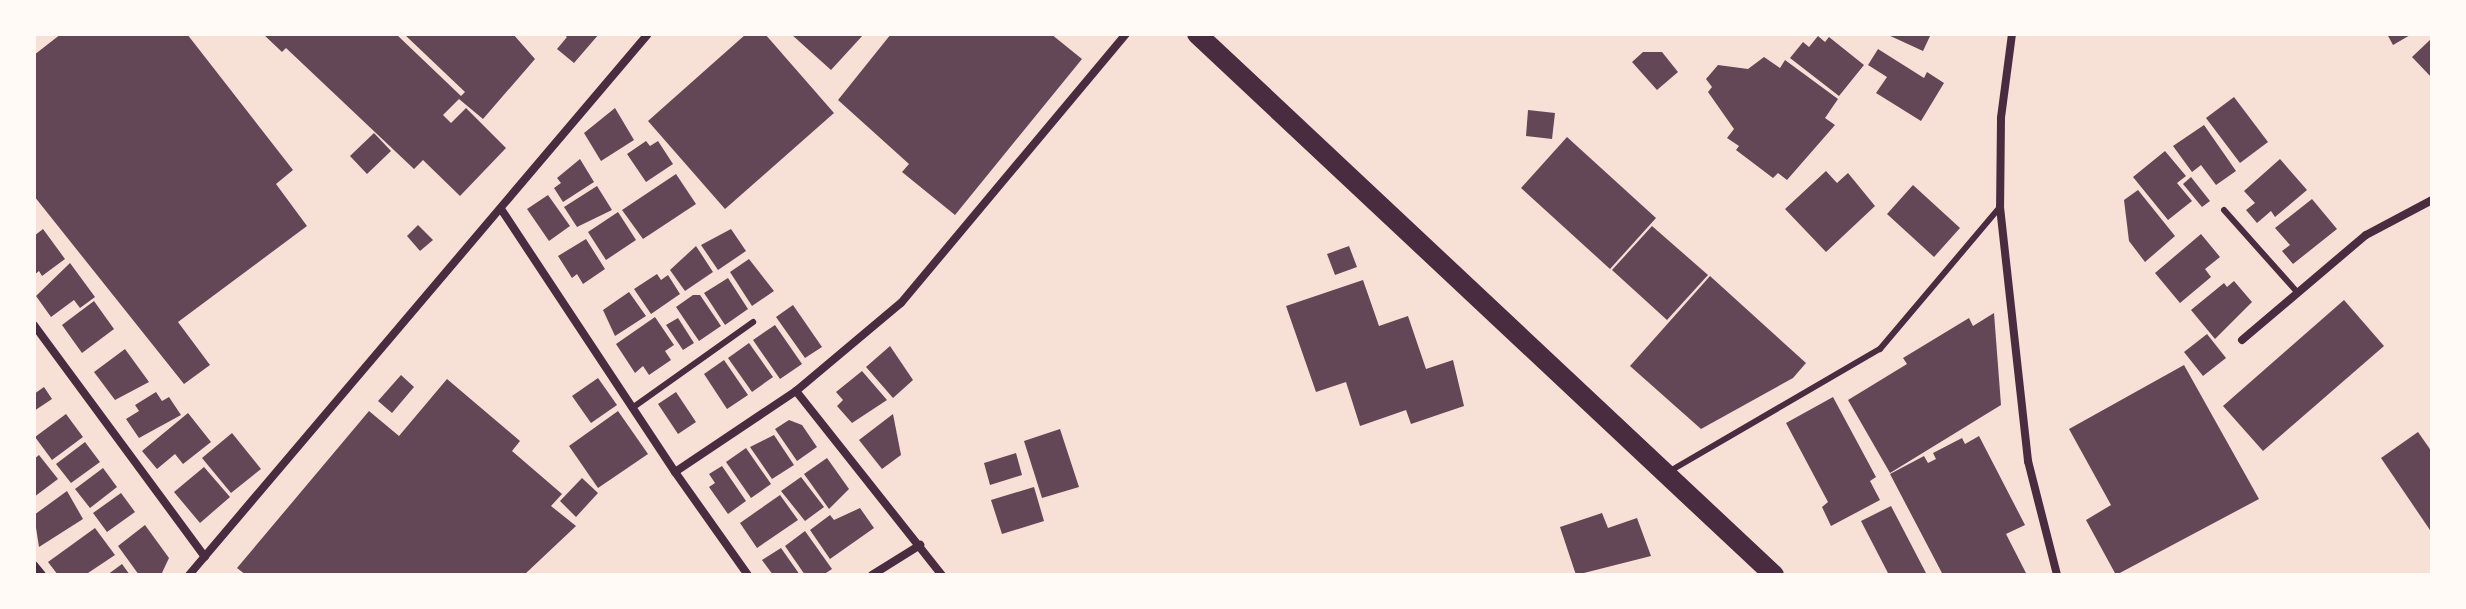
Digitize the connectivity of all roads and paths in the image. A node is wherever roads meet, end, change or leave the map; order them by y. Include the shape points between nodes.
1 (648, 34) edge
2 (1126, 34) edge
3 (1197, 34) edge
4 (2012, 34) edge
5 (2432, 200) edge
6 (2000, 207) junction
7 (501, 209) junction
8 (2224, 210) dead end
9 (2298, 293) junction
10 (753, 322) dead end
11 (34, 325) edge
12 (2242, 340) dead end
13 (796, 391) junction
14 (635, 406) junction
15 (675, 472) junction
16 (1663, 475) junction
17 (920, 545) junction
18 (205, 557) junction
19 (34, 565) edge
20 (42, 575) edge
21 (189, 575) edge
22 (748, 575) edge
23 (872, 575) edge
24 (942, 575) edge
25 (1774, 575) edge
26 (2057, 575) edge

1 - 7 street
2 - 13 street via 901,303
3 - 16 main road
4 - 6 street via 2001,118
5 - 9 street via 2366,235
6 - 16 lane via 1880,349
6 - 26 street via 2028,461
7 - 14 street
7 - 18 street
8 - 9 lane
9 - 12 street
10 - 14 lane
11 - 18 street
13 - 15 street
13 - 17 street
14 - 15 street
15 - 22 street
16 - 25 main road
17 - 23 street
17 - 24 street
18 - 21 street
19 - 20 street

